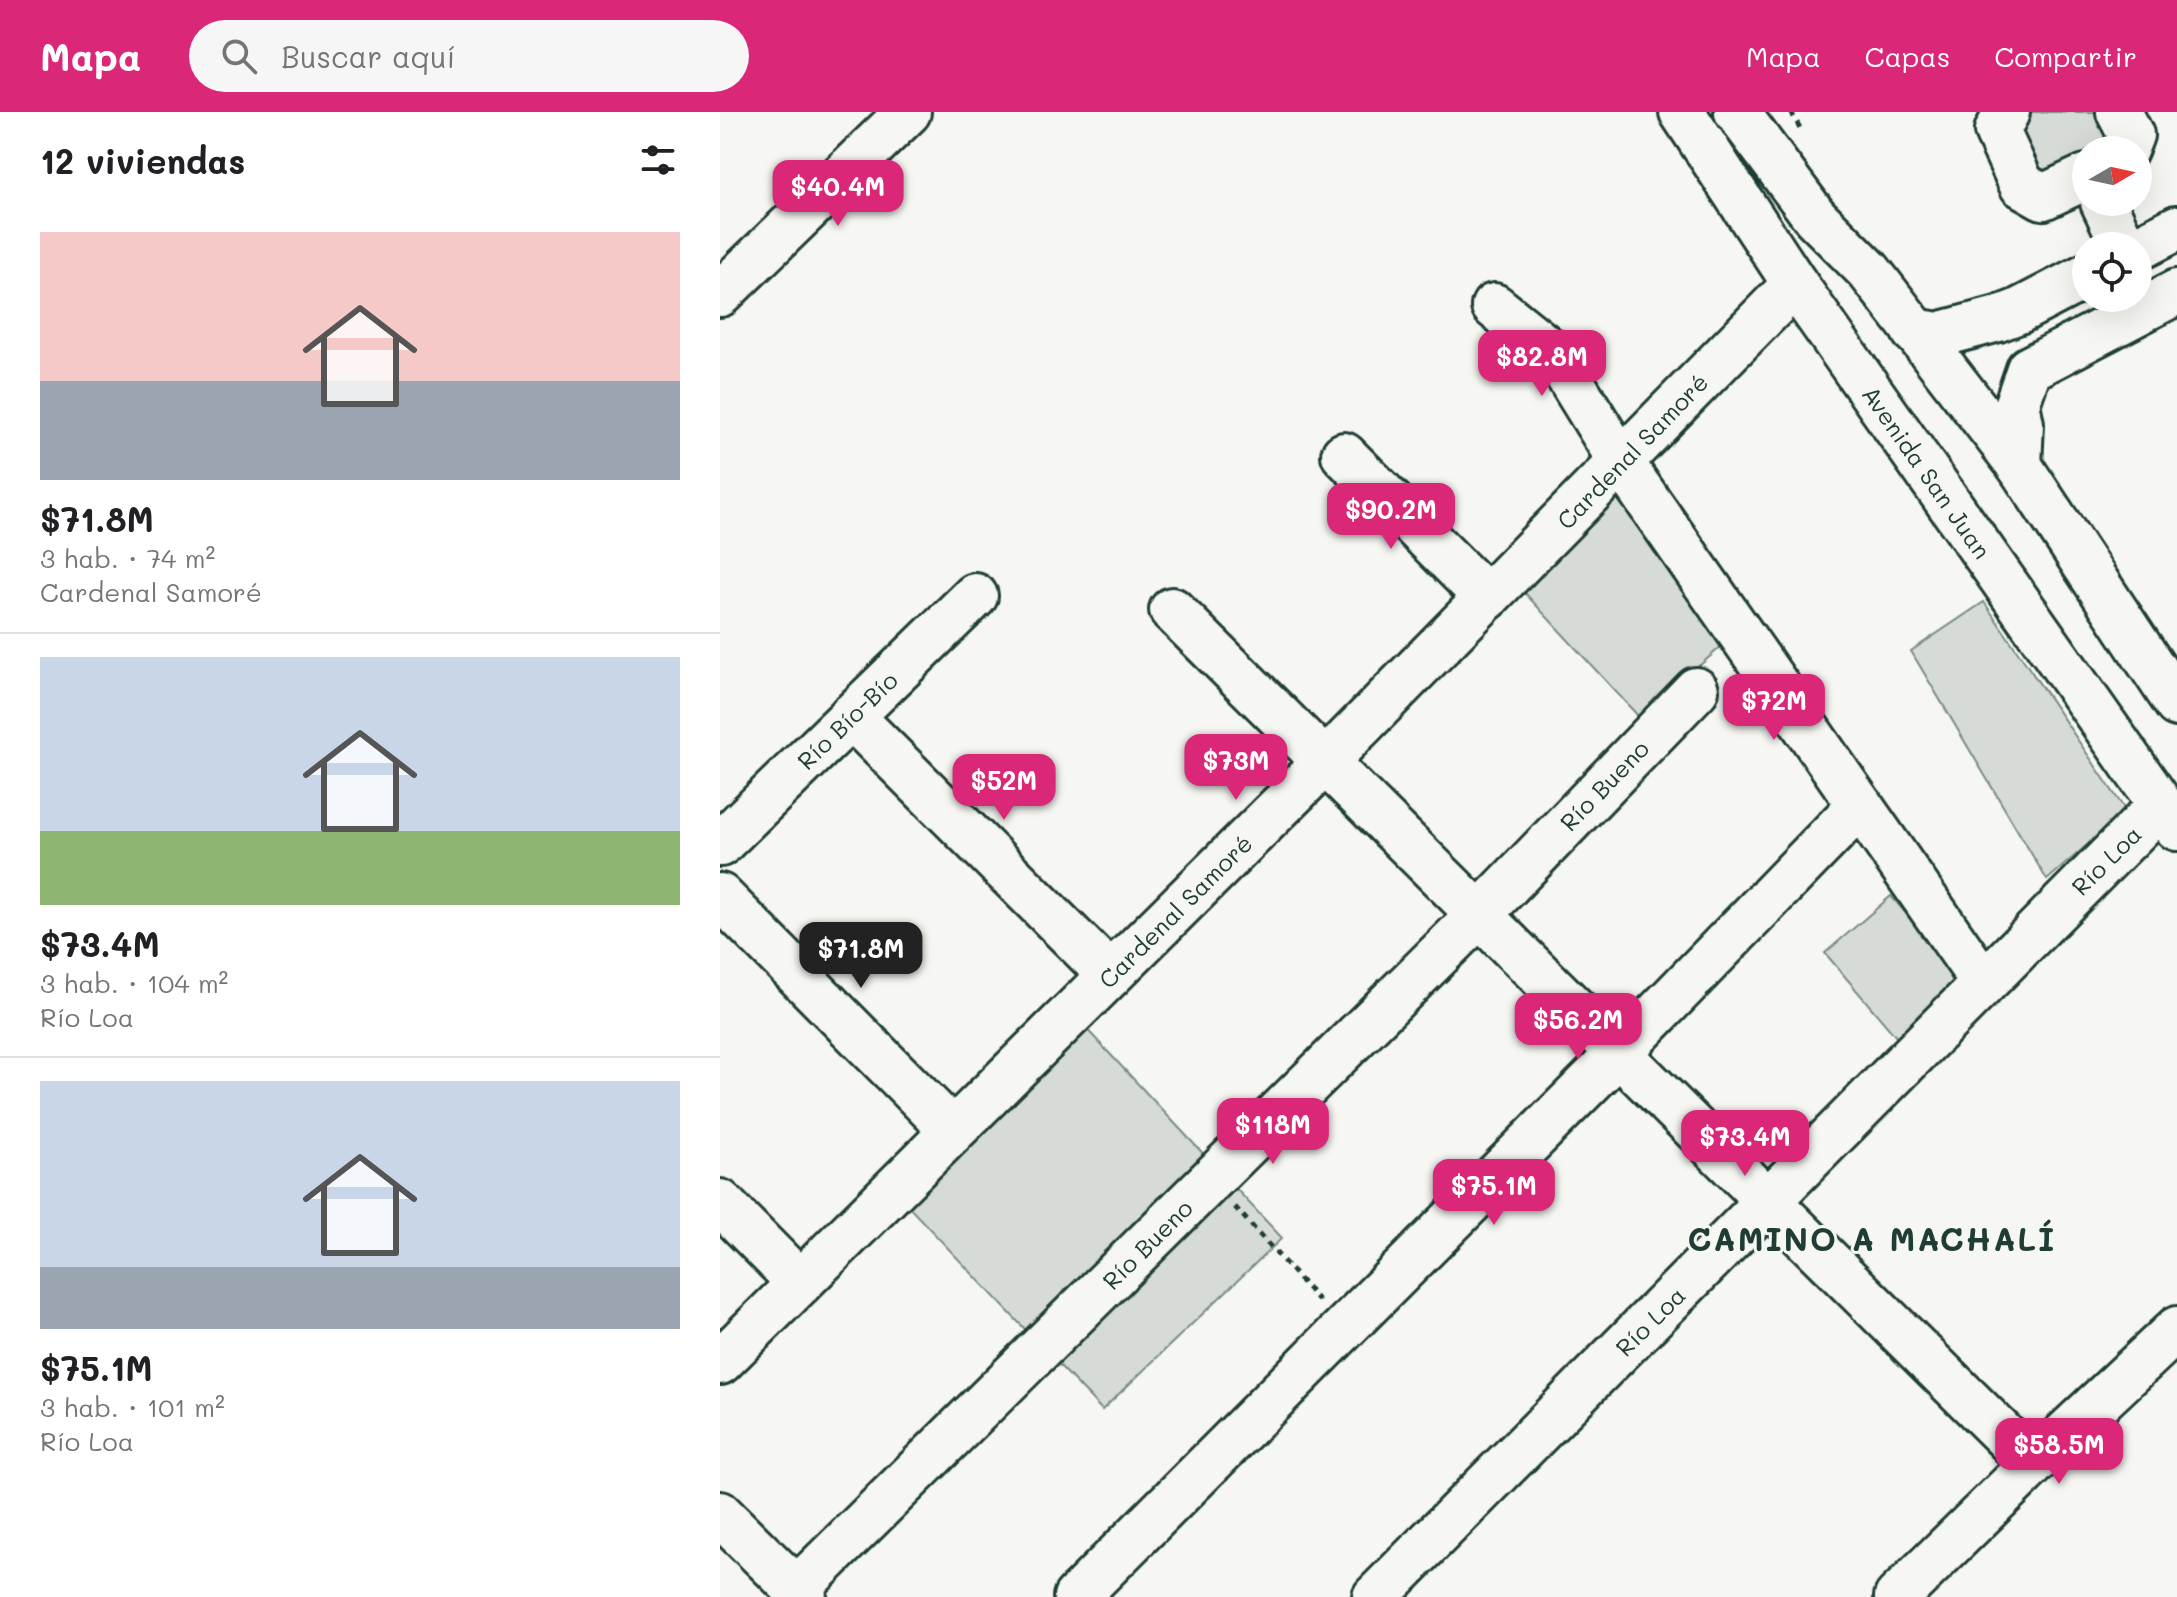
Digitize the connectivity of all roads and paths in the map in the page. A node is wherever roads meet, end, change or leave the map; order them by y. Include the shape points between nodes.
1 (908, 112) edge
2 (1682, 112) edge
3 (1737, 112) edge
4 (2007, 112) edge
5 (2119, 112) edge
6 (2131, 136) edge
7 (2072, 184) edge
8 (2072, 283) edge
9 (1795, 284) junction
10 (2157, 288) edge
11 (720, 294) edge
12 (1494, 306) dead end
13 (1914, 331) junction
14 (1344, 455) dead end
15 (1621, 462) junction
16 (2019, 465) junction
17 (975, 596) dead end
18 (1487, 598) junction
19 (1172, 610) dead end
20 (1696, 690) dead end
21 (2177, 704) edge
22 (851, 716) junction
23 (1325, 762) junction
24 (1860, 805) junction
25 (2169, 817) edge
26 (720, 844) edge
27 (720, 896) edge
28 (1479, 915) junction
29 (1110, 975) junction
30 (1983, 982) junction
31 (1619, 1053) junction
32 (953, 1131) junction
33 (1211, 1180) junction
34 (720, 1202) edge
35 (1769, 1202) junction
36 (800, 1283) junction
37 (1344, 1328) junction
38 (2177, 1329) edge
39 (720, 1362) edge
40 (2033, 1464) junction
41 (720, 1514) edge
42 (800, 1593) edge
43 (1076, 1597) edge
44 (1375, 1597) edge
45 (1897, 1597) edge

1 - 11 street
2 - 9 street, Avenida San Juan
3 - 13 street via 1815,217 1869,271
4 - 7 street via 1997,131 2022,185 2043,197
5 - 6 street
8 - 13 street via 1998,319 1938,335
9 - 15 street, Cardenal Samoré
9 - 25 street, Avenida San Juan
10 - 16 street via 2029,369 2017,404
12 - 15 street via 1555,355
13 - 16 street
14 - 18 street
15 - 18 street, Cardenal Samoré
15 - 24 street
16 - 21 street
17 - 22 street, Río Bío-Bío
18 - 23 street, Cardenal Samoré
19 - 23 street
20 - 28 street, Río Bueno
22 - 26 street, Río Bío-Bío
22 - 29 street
23 - 28 street
23 - 29 street, Cardenal Samoré
24 - 30 street
24 - 31 street
25 - 30 street, Río Loa
27 - 32 street
28 - 31 street
28 - 33 street, Río Bueno
29 - 32 street, Cardenal Samoré
30 - 35 street, Río Loa
31 - 35 street
31 - 37 street
32 - 36 street, Cardenal Samoré
33 - 37 path
33 - 42 street, Río Bueno
34 - 36 street
35 - 40 street
35 - 44 street, Río Loa
36 - 39 street, Cardenal Samoré
37 - 43 street
38 - 40 street
40 - 45 street
41 - 42 street

